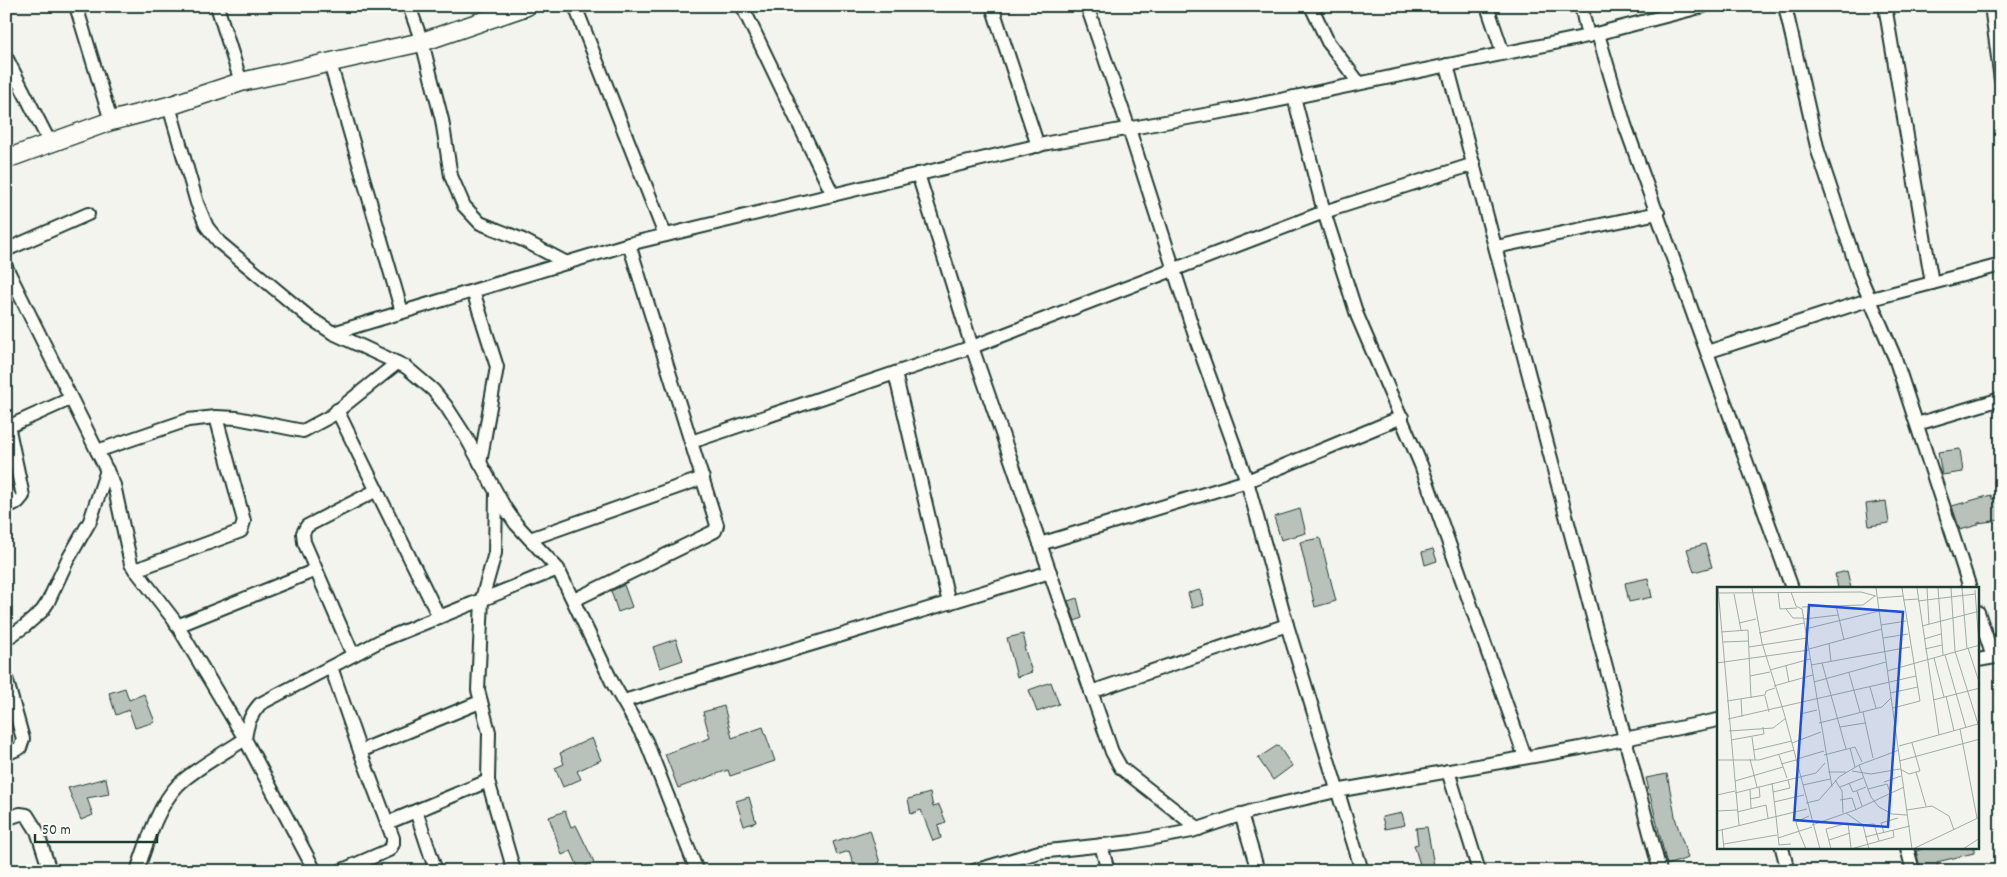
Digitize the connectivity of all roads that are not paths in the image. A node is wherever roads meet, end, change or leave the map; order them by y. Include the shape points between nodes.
1 (76, 6) edge
2 (217, 6) edge
3 (409, 6) edge
4 (527, 6) edge
5 (575, 6) edge
6 (742, 6) edge
7 (992, 6) edge
8 (1087, 6) edge
9 (1311, 6) edge
10 (1487, 6) edge
11 (1581, 6) edge
12 (1704, 6) edge
13 (1785, 6) edge
14 (1885, 6) edge
15 (1991, 6) edge
16 (1593, 35) junction
17 (422, 42) junction
18 (1503, 53) junction
19 (6, 57) edge
20 (330, 63) junction
21 (1447, 65) junction
22 (2001, 80) edge
23 (241, 82) junction
24 (1359, 83) junction
25 (1294, 97) junction
26 (168, 106) junction
27 (111, 121) junction
28 (1129, 128) junction
29 (50, 143) junction
30 (1038, 146) junction
31 (6, 159) edge
32 (1474, 164) junction
33 (918, 174) junction
34 (833, 195) junction
35 (1324, 212) junction
36 (1658, 213) junction
37 (88, 214) dead end
38 (665, 235) junction
39 (629, 244) junction
40 (1496, 247) junction
41 (6, 250) edge
42 (566, 263) junction
43 (2001, 266) edge
44 (6, 267) edge
45 (1174, 268) junction
46 (1932, 283) junction
47 (472, 291) junction
48 (1871, 299) junction
49 (402, 312) junction
50 (333, 333) junction
51 (972, 346) junction
52 (1707, 352) junction
53 (397, 362) junction
54 (895, 373) junction
55 (70, 399) junction
56 (2001, 399) edge
57 (337, 410) junction
58 (1402, 416) junction
59 (216, 417) junction
60 (1917, 424) junction
61 (691, 442) junction
62 (97, 450) junction
63 (480, 463) junction
64 (107, 470) junction
65 (703, 478) junction
66 (1247, 481) junction
67 (6, 490) edge
68 (377, 490) junction
69 (496, 492) junction
70 (9, 505) edge
71 (530, 540) junction
72 (1040, 544) junction
73 (558, 568) junction
74 (135, 570) junction
75 (316, 570) junction
76 (1050, 572) junction
77 (1792, 587) edge
78 (1970, 587) edge
79 (482, 599) junction
80 (574, 600) junction
81 (949, 603) junction
82 (439, 617) junction
83 (1980, 617) edge
84 (1287, 625) junction
85 (177, 626) junction
86 (6, 639) edge
87 (353, 655) junction
88 (1997, 657) edge
89 (1980, 660) edge
90 (331, 666) junction
91 (6, 678) edge
92 (1091, 692) junction
93 (480, 702) junction
94 (624, 702) junction
95 (1717, 720) edge
96 (1625, 738) junction
97 (245, 739) junction
98 (360, 751) junction
99 (6, 754) edge
100 (1524, 758) junction
101 (1448, 771) junction
102 (488, 781) junction
103 (1336, 791) junction
104 (416, 811) junction
105 (1242, 814) junction
106 (6, 819) edge
107 (387, 823) junction
108 (1199, 829) junction
109 (1100, 845) junction
110 (1783, 850) edge
111 (1908, 850) edge
112 (50, 871) edge
113 (137, 871) edge
114 (315, 871) edge
115 (340, 871) edge
116 (436, 871) edge
117 (514, 871) edge
118 (697, 871) edge
119 (974, 871) edge
120 (1108, 871) edge
121 (1258, 871) edge
122 (1362, 871) edge
123 (1479, 871) edge
124 (1660, 871) edge
125 (1788, 871) edge
126 (1913, 871) edge

1 - 27 street
2 - 23 street
3 - 17 street
4 - 17 street
5 - 38 street
6 - 34 street
7 - 30 street
8 - 28 street
9 - 24 street via 1328,42
10 - 18 street
11 - 16 street
12 - 16 street
13 - 48 street via 1818,151 1859,274
14 - 46 street
15 - 22 street
16 - 18 street
16 - 36 street
17 - 20 street
17 - 42 street via 452,176 464,206 480,223 523,240
18 - 21 street
19 - 29 street
20 - 23 street
20 - 49 street
21 - 24 street
21 - 32 street
23 - 26 street
24 - 25 street
25 - 28 street
25 - 35 street
26 - 27 street
26 - 50 street via 207,228 241,262
27 - 29 street
28 - 30 street
28 - 45 street
29 - 31 street
30 - 33 street
32 - 35 street
32 - 40 street
33 - 34 street
33 - 51 street
34 - 38 street
35 - 45 street
35 - 58 street via 1357,315
36 - 40 street
36 - 52 street
37 - 41 street
38 - 39 street
39 - 42 street
39 - 61 street
40 - 96 street
42 - 47 street
43 - 46 street
44 - 55 street
45 - 51 street
45 - 66 street
46 - 48 street
47 - 49 street
47 - 63 street via 497,367
48 - 52 street
48 - 60 street
49 - 50 street
50 - 53 street
51 - 54 street
51 - 72 street
52 - 77 street
53 - 57 street
53 - 63 street via 433,390
54 - 61 street
54 - 81 street
55 - 62 street
55 - 70 street via 12,425 9,430 23,496
56 - 60 street
57 - 59 street via 316,426 303,431
57 - 68 street
58 - 66 street
58 - 100 street
59 - 62 street via 188,420
59 - 74 street via 244,521 241,531
60 - 78 street
61 - 65 street
62 - 64 street
63 - 69 street
64 - 74 street via 118,498 126,548
64 - 86 street via 90,521 48,602 25,626
65 - 71 street
65 - 80 street via 717,524 715,531
66 - 72 street
66 - 84 street
67 - 70 street
68 - 75 street via 304,529 304,542
68 - 82 street
69 - 71 street
69 - 79 street via 495,553
71 - 73 street
72 - 76 street
73 - 79 street
73 - 80 street
74 - 85 street
75 - 85 street
75 - 87 street
76 - 81 street
76 - 92 street
79 - 82 street
79 - 93 street
80 - 94 street
81 - 94 street
82 - 87 street
83 - 88 street
84 - 92 street
84 - 103 street
85 - 97 street
87 - 90 street
88 - 89 street
90 - 97 street via 260,704 250,718
90 - 98 street
91 - 99 street via 23,739 20,748
92 - 108 street via 1121,768
93 - 98 street
93 - 102 street via 489,732
94 - 118 street via 646,741
95 - 96 street
96 - 100 street
96 - 124 street
97 - 113 street via 179,784 159,816
97 - 114 street
98 - 107 street
100 - 101 street
101 - 103 street
101 - 123 street
102 - 104 street
102 - 117 street
103 - 105 street
103 - 122 street
104 - 107 street
104 - 116 street
105 - 108 street
105 - 121 street
106 - 112 street via 27,815
107 - 115 street via 393,838 389,850
108 - 109 street
109 - 119 street via 1039,852
109 - 120 street
110 - 125 street
111 - 126 street

